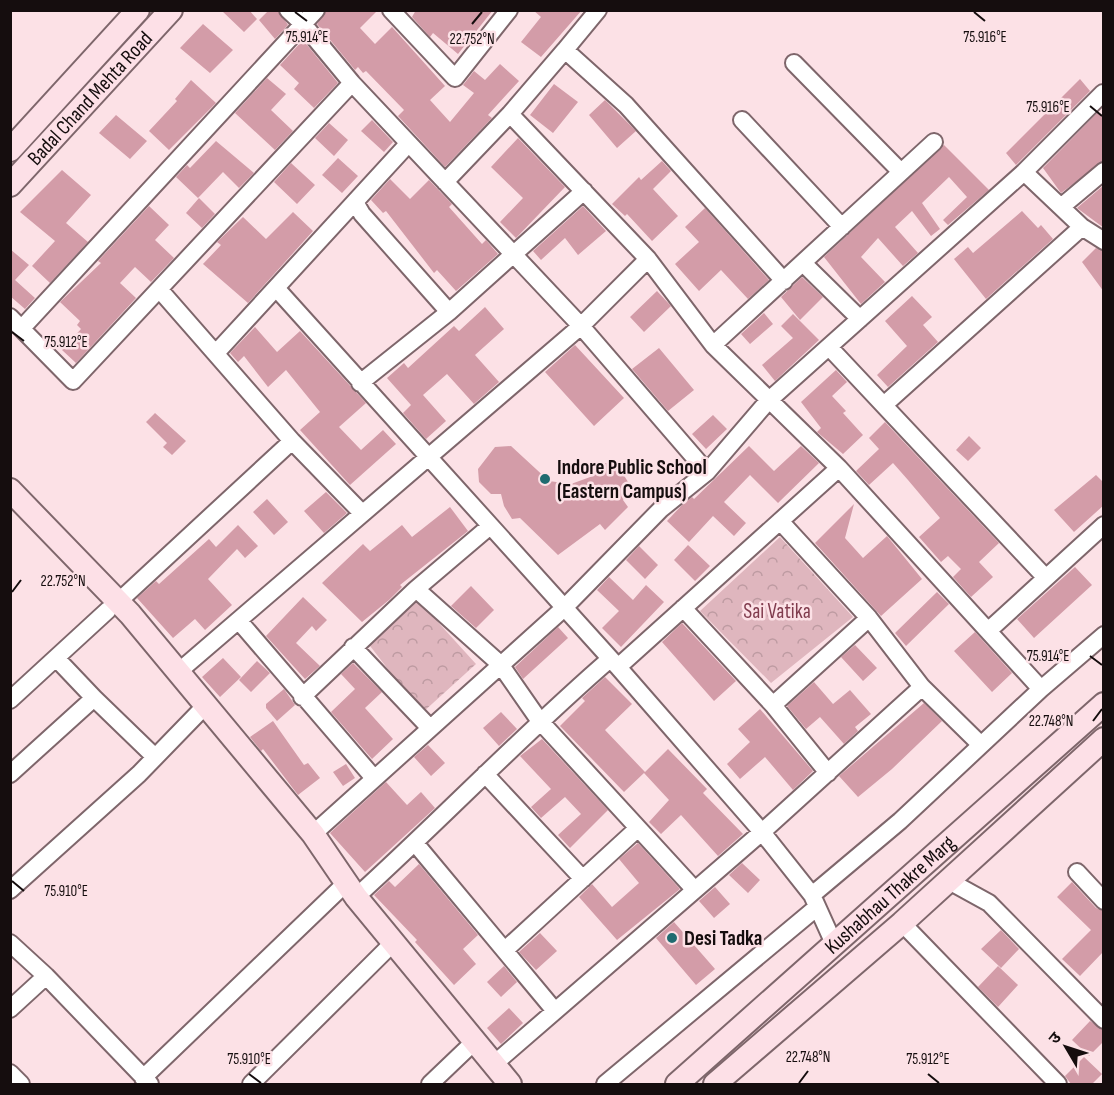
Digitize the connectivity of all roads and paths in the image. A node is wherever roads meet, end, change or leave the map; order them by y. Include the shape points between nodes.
1 (138, 10) edge
2 (171, 10) edge
3 (288, 10) edge
4 (316, 10) edge
5 (598, 10) edge
6 (508, 11) edge
7 (399, 13) edge
8 (304, 25) junction
9 (565, 50) junction
10 (794, 63) dead end
11 (352, 83) junction
12 (1103, 93) edge
13 (510, 114) junction
14 (742, 120) dead end
15 (934, 142) dead end
16 (408, 144) junction
17 (10, 150) edge
18 (1104, 171) edge
19 (901, 172) junction
20 (1024, 172) junction
21 (445, 182) junction
22 (10, 185) edge
23 (584, 191) junction
24 (355, 202) junction
25 (1061, 207) junction
26 (842, 227) junction
27 (1082, 227) junction
28 (1104, 241) edge
29 (514, 254) junction
30 (648, 259) junction
31 (803, 263) junction
32 (784, 281) junction
33 (276, 288) junction
34 (159, 289) junction
35 (448, 312) junction
36 (860, 319) junction
37 (16, 322) edge
38 (581, 326) junction
39 (713, 345) junction
40 (829, 346) junction
41 (216, 353) junction
42 (360, 383) junction
43 (768, 401) junction
44 (885, 404) junction
45 (292, 441) junction
46 (428, 456) junction
47 (839, 468) junction
48 (707, 472) junction
49 (10, 490) edge
50 (361, 512) junction
51 (780, 521) junction
52 (1104, 525) edge
53 (489, 527) junction
54 (1046, 578) junction
55 (416, 589) junction
56 (113, 606) junction
57 (683, 608) junction
58 (563, 609) junction
59 (868, 618) junction
60 (239, 621) junction
61 (988, 631) junction
62 (1104, 634) edge
63 (353, 647) junction
64 (56, 658) junction
65 (614, 663) junction
66 (500, 664) junction
67 (177, 673) junction
68 (922, 687) junction
69 (1041, 689) junction
70 (303, 697) junction
71 (94, 698) junction
72 (10, 700) edge
73 (1104, 704) edge
74 (773, 705) junction
75 (205, 706) junction
76 (539, 720) junction
77 (429, 727) junction
78 (1104, 740) edge
79 (981, 745) junction
80 (155, 757) junction
81 (828, 772) junction
82 (10, 774) edge
83 (485, 774) junction
84 (373, 777) junction
85 (638, 829) junction
86 (762, 832) junction
87 (313, 834) junction
88 (415, 843) junction
89 (1077, 873) dead end
90 (583, 879) junction
91 (949, 881) junction
92 (694, 889) junction
93 (10, 890) edge
94 (351, 890) junction
95 (814, 901) junction
96 (1104, 901) edge
97 (902, 923) junction
98 (10, 943) edge
99 (393, 943) junction
100 (835, 946) junction
101 (505, 950) junction
102 (46, 976) junction
103 (10, 1008) edge
104 (555, 1011) junction
105 (1104, 1020) edge
106 (475, 1041) junction
107 (494, 1064) junction
108 (10, 1073) edge
109 (147, 1081) edge
110 (21, 1084) edge
111 (250, 1084) edge
112 (430, 1084) edge
113 (510, 1084) edge
114 (605, 1084) edge
115 (677, 1084) edge
116 (714, 1084) edge
117 (1058, 1084) edge

1 - 17 street
2 - 22 street, Badal Chand Mehta Road
3 - 8 street
4 - 8 street
5 - 9 street
6 - 7 street via 455,78
8 - 11 street
8 - 37 street
9 - 13 street
9 - 32 street via 626,105
10 - 19 street
11 - 16 street
11 - 34 street
12 - 20 street
13 - 21 street
13 - 23 street
14 - 26 street
15 - 19 street
16 - 21 street
16 - 24 street
18 - 25 street
19 - 26 street
20 - 25 street
20 - 36 street
21 - 29 street
23 - 29 street
23 - 30 street
24 - 33 street
24 - 35 street
25 - 27 street
26 - 31 street
27 - 28 street
27 - 44 street
29 - 35 street
29 - 38 street
30 - 38 street
30 - 39 street
31 - 32 street
31 - 36 street
32 - 39 street
33 - 41 street
33 - 42 street
34 - 37 street via 73,381
34 - 41 street
35 - 42 street
36 - 40 street
38 - 46 street
38 - 48 street
39 - 43 street
40 - 43 street
40 - 44 street
41 - 45 street
42 - 46 street
43 - 47 street
43 - 48 street
44 - 54 street
45 - 50 street
45 - 56 street
46 - 50 street
46 - 53 street
47 - 51 street
47 - 61 street
48 - 58 street via 661,509
49 - 56 street
50 - 60 street
51 - 57 street
51 - 59 street
52 - 54 street
53 - 55 street
53 - 58 street
54 - 61 street
55 - 63 street
55 - 66 street
56 - 64 street
56 - 67 street
57 - 65 street
57 - 74 street
58 - 65 street
58 - 66 street
59 - 68 street
59 - 74 street
60 - 67 street
60 - 70 street
61 - 69 street
62 - 69 street
63 - 70 street
63 - 77 street
64 - 71 street
64 - 72 street
65 - 76 street
65 - 86 street
66 - 76 street
66 - 77 street
67 - 75 street
68 - 79 street
68 - 81 street
69 - 79 street
70 - 84 street
71 - 80 street
71 - 82 street
73 - 100 street, Kushabhau Thakre Marg
74 - 81 street
75 - 80 street
75 - 87 street
76 - 83 street
76 - 85 street
77 - 84 street
78 - 91 street, Kushabhau Thakre Marg
79 - 95 street
80 - 93 street
81 - 86 street
83 - 88 street
83 - 90 street
84 - 87 street
85 - 90 street
85 - 92 street
86 - 92 street
86 - 95 street
87 - 94 street
88 - 94 street
88 - 101 street
89 - 96 street
90 - 101 street
91 - 97 street, Kushabhau Thakre Marg
91 - 105 street via 989,903
92 - 104 street
94 - 99 street
94 - 109 street
95 - 100 street
95 - 114 street
97 - 116 street, Kushabhau Thakre Marg
97 - 117 street
98 - 102 street
99 - 106 street
99 - 111 street
100 - 115 street, Kushabhau Thakre Marg
101 - 104 street
102 - 103 street
102 - 109 street
104 - 107 street
106 - 107 street
106 - 112 street
107 - 113 street
108 - 110 street

